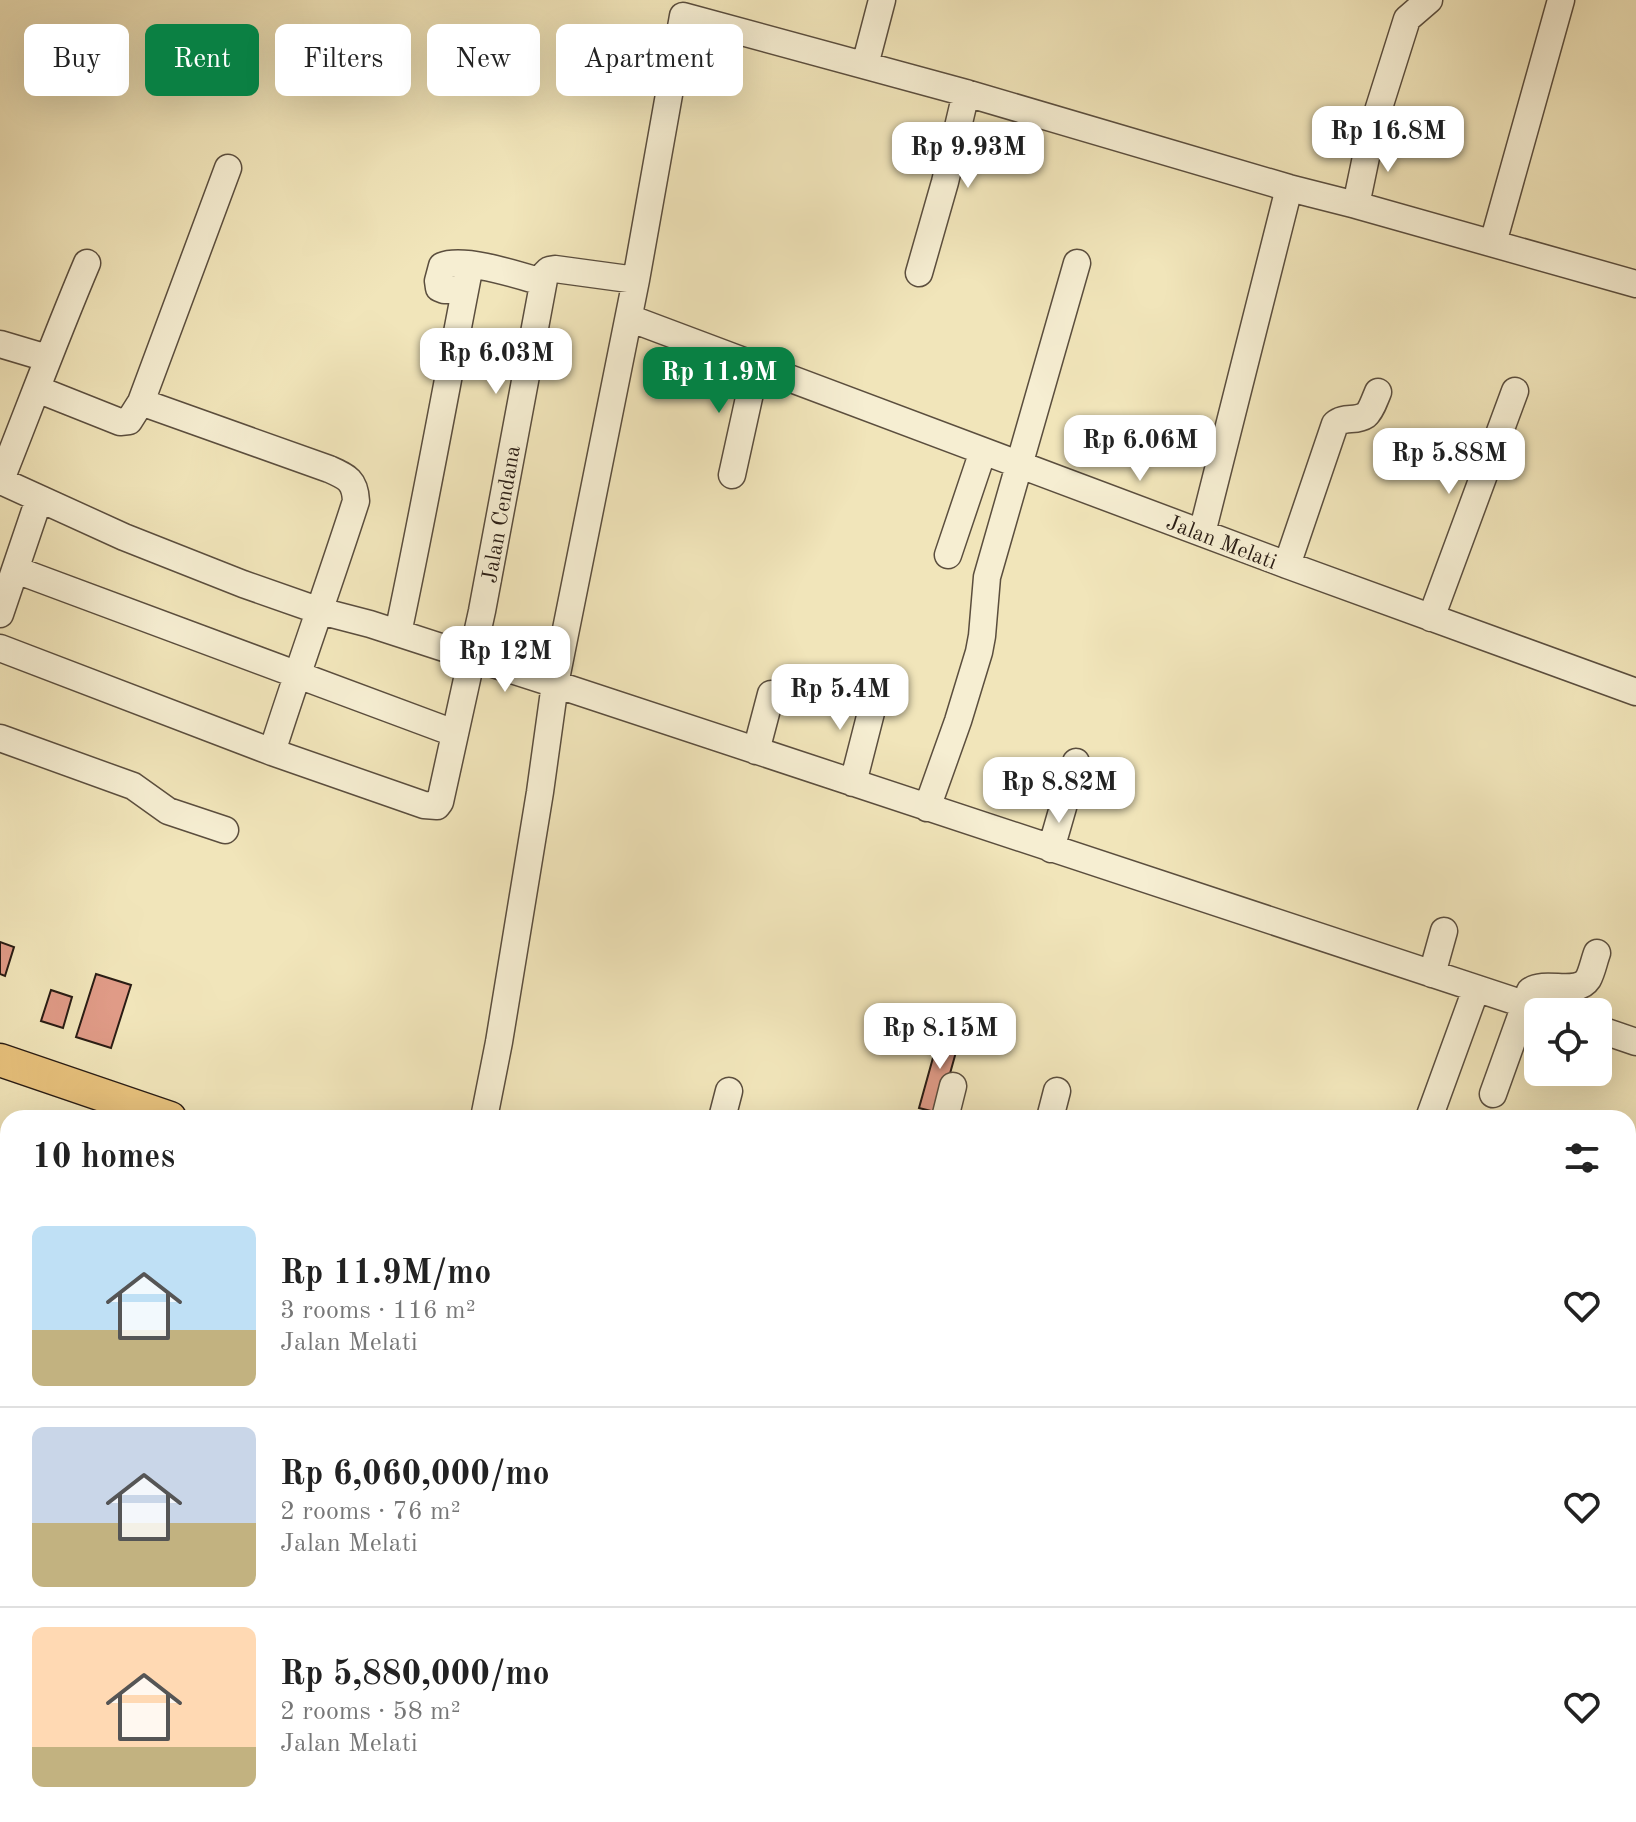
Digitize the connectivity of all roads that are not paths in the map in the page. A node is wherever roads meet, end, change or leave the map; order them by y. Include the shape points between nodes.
1 (882, 0) edge
2 (1429, 0) edge
3 (1561, 0) edge
4 (685, 8) edge
5 (865, 65) junction
6 (966, 93) junction
7 (228, 168) dead end
8 (1289, 188) junction
9 (1356, 205) junction
10 (1493, 243) junction
11 (87, 263) dead end
12 (1077, 263) dead end
13 (919, 273) dead end
14 (636, 280) junction
15 (542, 282) junction
16 (1636, 284) edge
17 (629, 318) junction
18 (0, 344) edge
19 (47, 358) junction
20 (756, 366) junction
21 (37, 389) junction
22 (1515, 391) dead end
23 (1378, 392) dead end
24 (141, 402) junction
25 (983, 451) junction
26 (1020, 465) junction
27 (732, 475) dead end
28 (0, 482) edge
29 (39, 499) junction
30 (1202, 533) junction
31 (948, 555) dead end
32 (1287, 565) junction
33 (16, 570) junction
34 (320, 611) junction
35 (0, 614) edge
36 (1431, 618) junction
37 (398, 633) junction
38 (0, 648) edge
39 (469, 665) junction
40 (296, 675) junction
41 (554, 692) junction
42 (1636, 692) edge
43 (876, 693) dead end
44 (771, 694) dead end
45 (454, 733) junction
46 (0, 738) edge
47 (756, 751) junction
48 (272, 752) junction
49 (1076, 762) dead end
50 (853, 783) junction
51 (927, 808) junction
52 (225, 830) dead end
53 (1051, 849) junction
54 (1444, 931) dead end
55 (1597, 953) dead end
56 (1432, 974) junction
57 (1476, 989) junction
58 (1533, 998) edge
59 (1524, 1004) edge
60 (1524, 1033) edge
61 (1612, 1034) edge
62 (1636, 1042) edge
63 (0, 1060) edge
64 (953, 1086) dead end
65 (729, 1091) dead end
66 (1057, 1091) dead end
67 (1493, 1094) dead end
68 (146, 1110) edge
69 (486, 1110) edge
70 (724, 1110) edge
71 (947, 1110) edge
72 (1052, 1110) edge
73 (1432, 1110) edge

1 - 5 street
2 - 9 street via 1407,19 1371,133
3 - 10 street
4 - 5 street
4 - 14 street
5 - 6 street
6 - 8 street
6 - 13 street
7 - 24 street
8 - 9 street
8 - 30 street
9 - 10 street
10 - 16 street
11 - 19 street
12 - 26 street
14 - 15 street via 555,269
14 - 17 street
15 - 37 street via 491,268 467,278
15 - 39 street, Jalan Cendana
17 - 20 street, Jalan Melati
17 - 41 street
18 - 19 street
19 - 21 street
20 - 25 street, Jalan Melati
20 - 27 street
21 - 24 street via 120,422 129,421
21 - 28 street
22 - 36 street
23 - 32 street via 1367,415 1335,424
24 - 34 street via 347,477 356,501
25 - 26 street, Jalan Melati
25 - 31 street
26 - 30 street, Jalan Melati
26 - 51 street via 987,577 979,652
28 - 29 street
29 - 33 street
29 - 34 street
30 - 32 street, Jalan Melati
32 - 36 street, Jalan Melati
33 - 35 street
33 - 40 street
34 - 37 street
34 - 40 street
36 - 42 street, Jalan Melati
37 - 39 street
38 - 48 street, Jalan Cendana
39 - 41 street
39 - 45 street, Jalan Cendana
40 - 45 street
40 - 48 street
41 - 47 street
41 - 69 street
43 - 50 street
44 - 47 street
45 - 48 street, Jalan Cendana via 440,802 431,807
46 - 52 street via 133,786 168,811
47 - 50 street
49 - 53 street
50 - 51 street
51 - 53 street
53 - 56 street
54 - 56 street
55 - 58 street via 1588,980 1569,987 1533,987
56 - 57 street
57 - 59 street
57 - 73 street
60 - 67 street
61 - 62 street
63 - 68 main road
64 - 71 street
65 - 70 street
66 - 72 street

